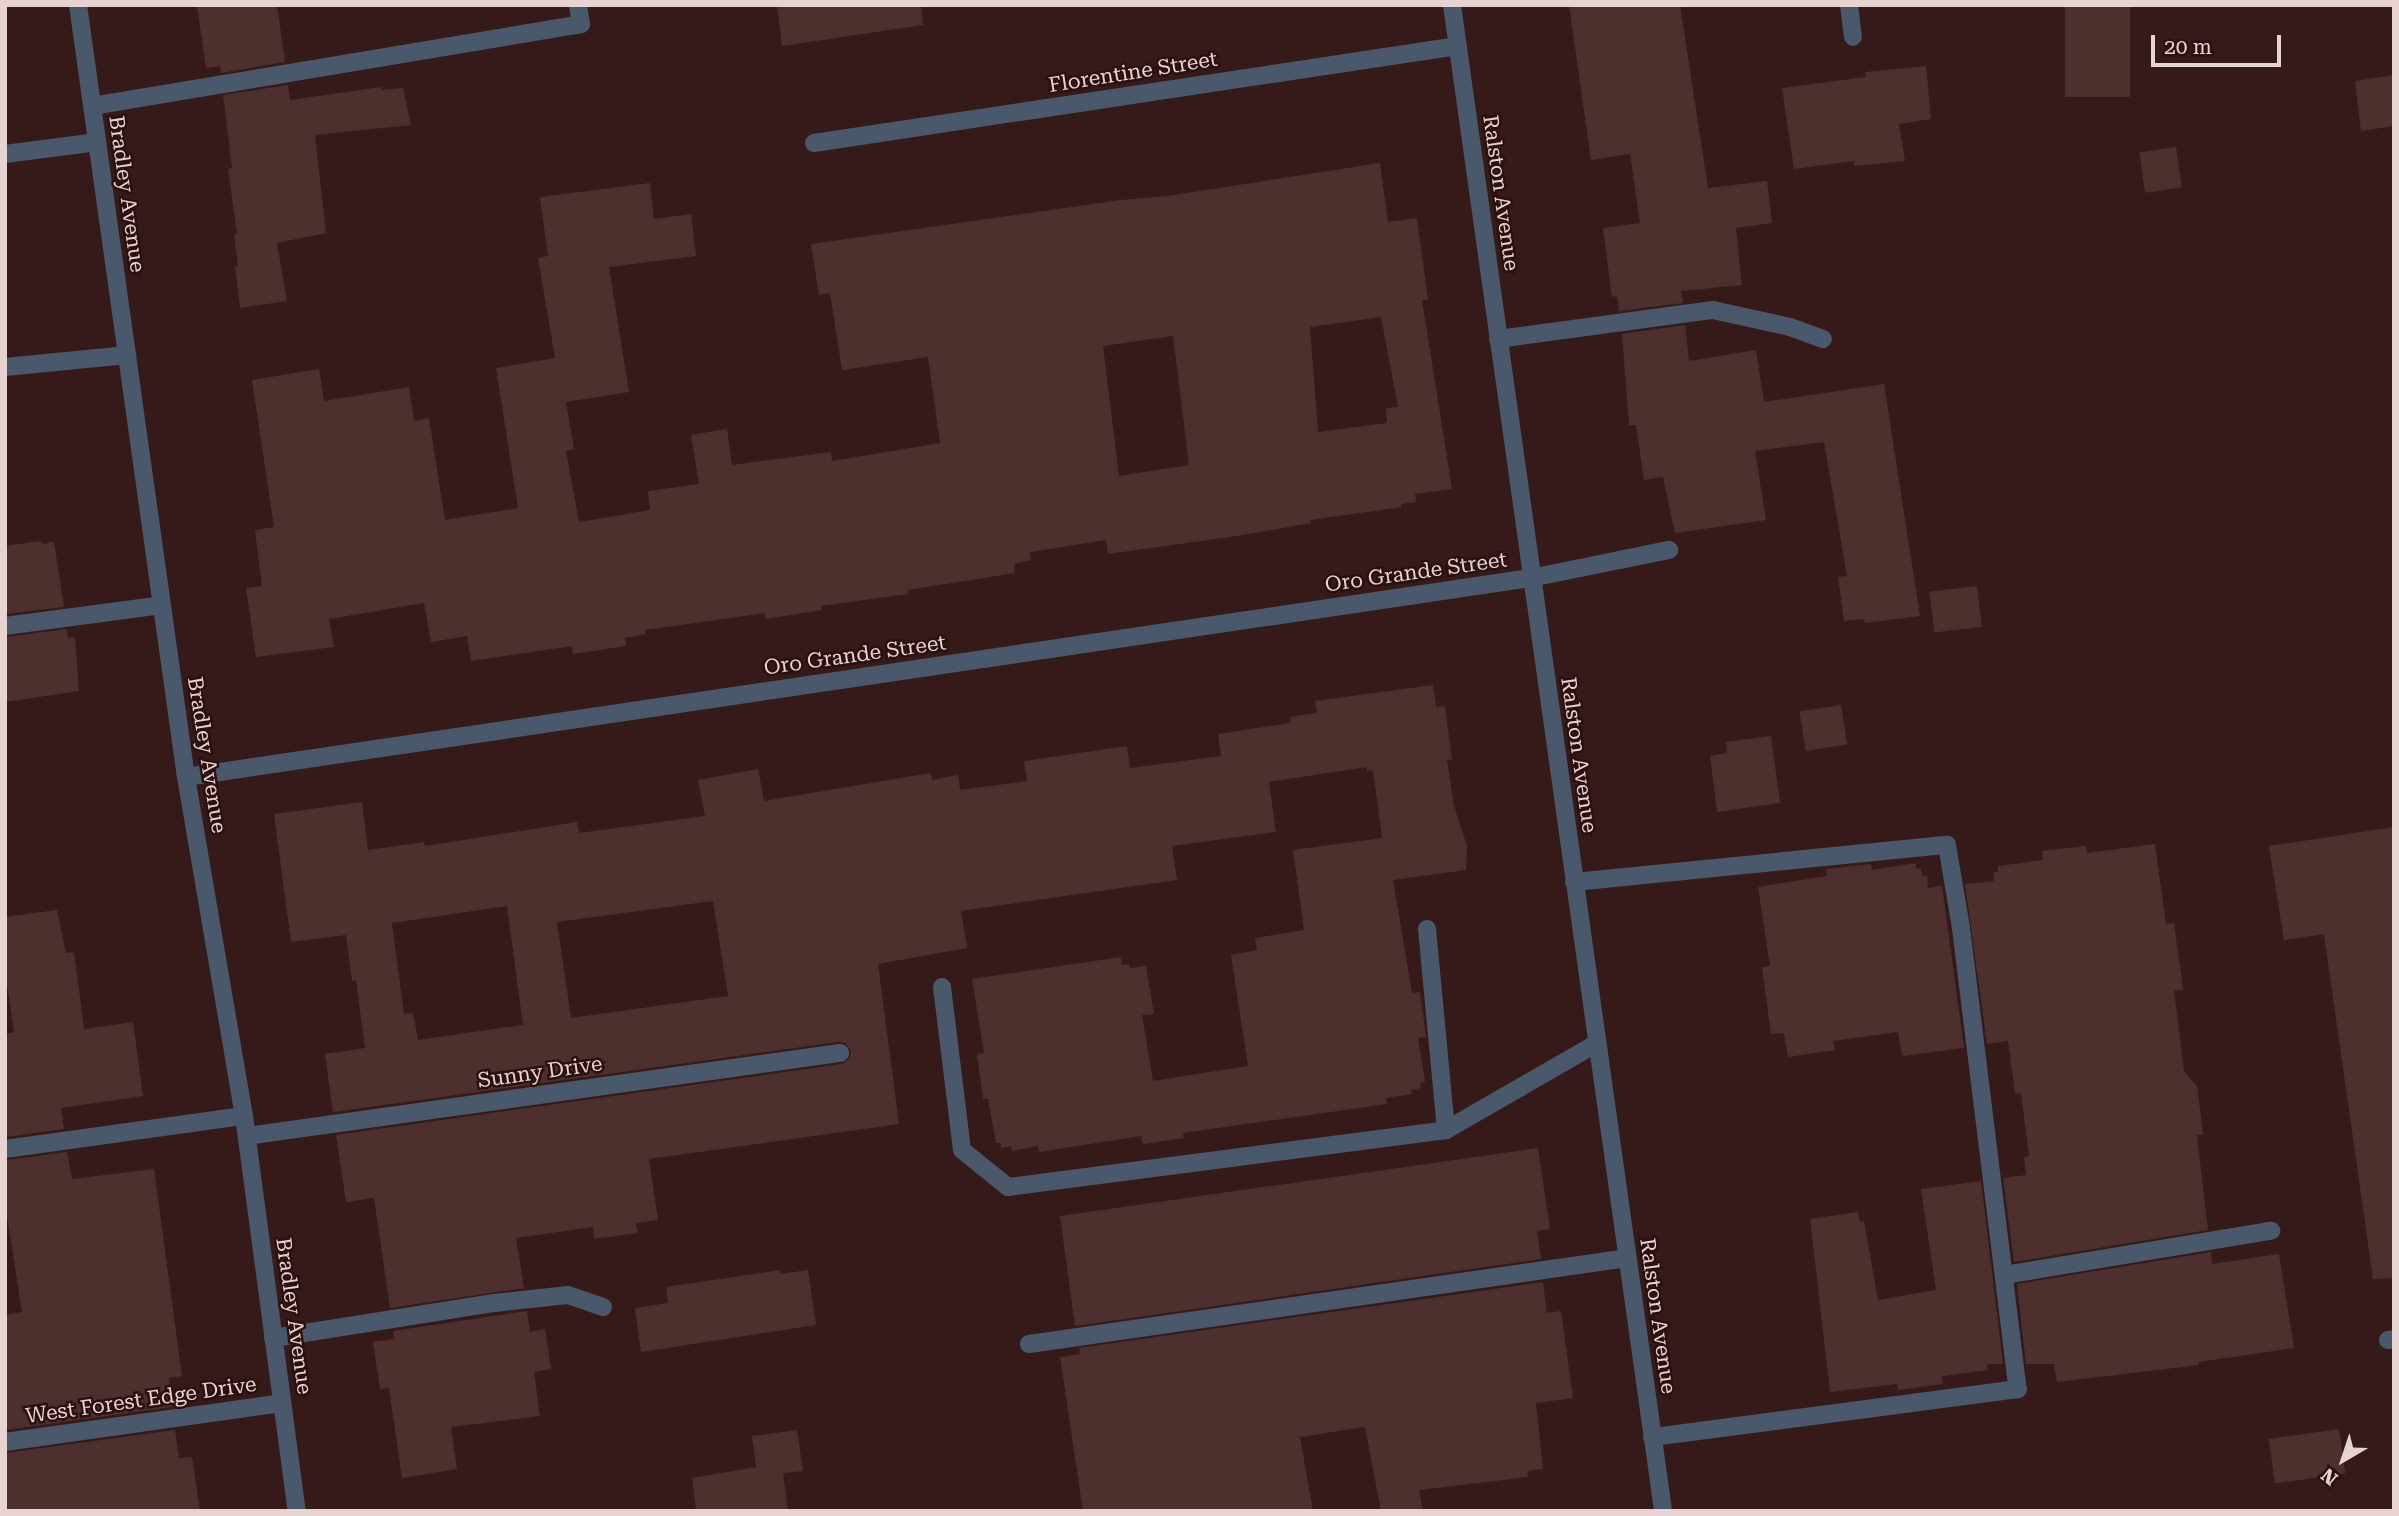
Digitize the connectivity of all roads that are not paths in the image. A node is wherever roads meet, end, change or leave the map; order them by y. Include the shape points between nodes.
1 (78, 5) edge
2 (578, 5) edge
3 (1452, 5) edge
4 (1849, 5) edge
5 (1853, 37) dead end
6 (1458, 46) junction
7 (92, 106) junction
8 (97, 142) junction
9 (814, 143) dead end
10 (5, 154) edge
11 (1498, 339) junction
12 (1822, 339) dead end
13 (127, 355) junction
14 (5, 367) edge
15 (1669, 550) dead end
16 (1531, 578) junction
17 (162, 605) junction
18 (5, 626) edge
19 (186, 777) junction
20 (1574, 882) junction
21 (1427, 929) dead end
22 (942, 987) dead end
23 (1597, 1043) junction
24 (840, 1052) dead end
25 (244, 1116) junction
26 (1446, 1130) junction
27 (247, 1136) junction
28 (5, 1149) edge
29 (2271, 1231) dead end
30 (1627, 1258) junction
31 (2004, 1275) junction
32 (603, 1307) dead end
33 (273, 1338) junction
34 (1029, 1343) dead end
35 (282, 1403) junction
36 (1652, 1437) junction
37 (5, 1442) edge
38 (297, 1511) edge
39 (1662, 1511) edge

1 - 7 street, Bradley Avenue
2 - 7 street via 581,24
3 - 6 street, Ralston Avenue
4 - 5 street
6 - 9 street, Florentine Street
6 - 11 street, Ralston Avenue
7 - 8 street, Bradley Avenue
8 - 10 street
8 - 13 street, Bradley Avenue
11 - 12 street via 1713,310
11 - 16 street, Ralston Avenue
13 - 14 street
13 - 17 street, Bradley Avenue
15 - 16 street, Oro Grande Street
16 - 19 street, Oro Grande Street
16 - 20 street, Ralston Avenue
17 - 18 street
17 - 19 street, Bradley Avenue
19 - 25 street, Bradley Avenue
20 - 23 street, Ralston Avenue
20 - 31 street via 1947,845
21 - 26 street
22 - 26 street via 962,1150 1008,1187
23 - 26 street
23 - 30 street, Ralston Avenue
24 - 27 street, Sunny Drive
25 - 27 street, Bradley Avenue
25 - 28 street
27 - 33 street, Bradley Avenue
29 - 31 street
30 - 34 street
30 - 36 street, Ralston Avenue
31 - 36 street via 2018,1389
32 - 33 street via 568,1295
33 - 35 street, Bradley Avenue
35 - 37 street, West Forest Edge Drive
35 - 38 street, Bradley Avenue
36 - 39 street, Ralston Avenue

